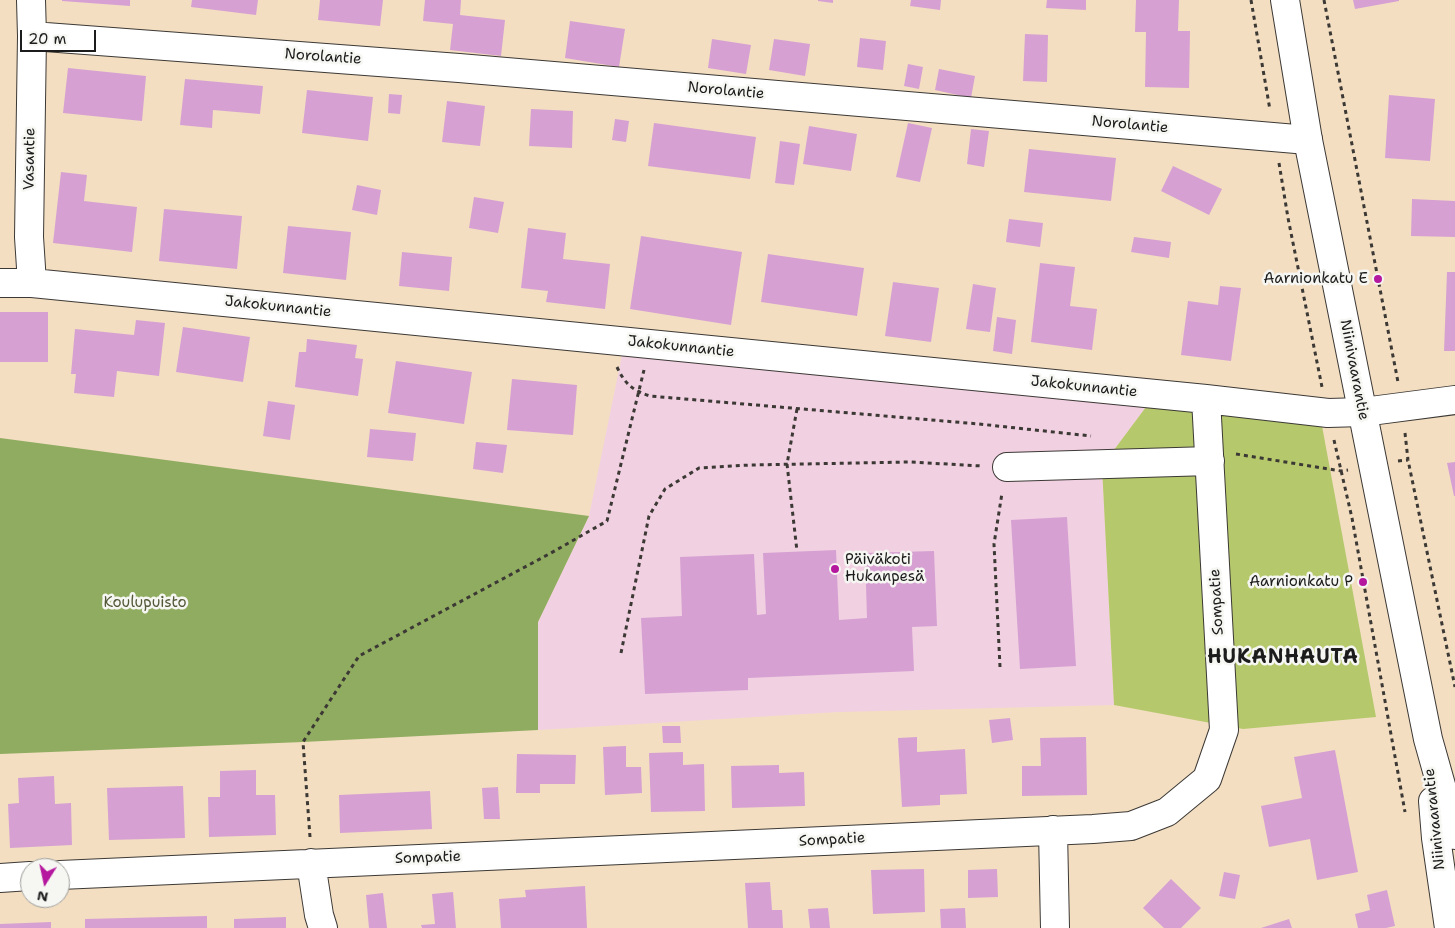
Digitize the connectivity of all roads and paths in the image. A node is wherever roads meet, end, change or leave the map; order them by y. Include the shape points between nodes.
1 (31, 0) edge
2 (1251, 0) edge
3 (1285, 0) edge
4 (1324, 0) edge
5 (32, 36) junction
6 (1275, 137) junction
7 (1308, 140) junction
8 (0, 283) edge
9 (32, 283) junction
10 (610, 340) junction
11 (650, 344) junction
12 (638, 392) junction
13 (1206, 399) junction
14 (1455, 400) edge
15 (1402, 407) junction
16 (797, 408) junction
17 (1362, 412) junction
18 (1328, 413) junction
19 (1094, 437) dead end
20 (1209, 455) junction
21 (787, 464) junction
22 (1007, 467) junction
23 (1341, 471) junction
24 (797, 551) dead end
25 (621, 653) dead end
26 (1000, 667) dead end
27 (1455, 687) edge
28 (1428, 739) junction
29 (1406, 816) dead end
30 (1053, 830) junction
31 (1455, 835) edge
32 (311, 863) junction
33 (70, 875) edge
34 (20, 877) edge
35 (0, 878) edge
36 (324, 928) edge
37 (1055, 928) edge
38 (1449, 928) edge

1 - 5 street, Vasantie
2 - 6 path
3 - 7 street, Niinivaarantie
4 - 15 path
5 - 6 street, Norolantie via 459,68
5 - 9 street, Vasantie via 29,237
6 - 7 street, Norolantie
6 - 18 path via 1288,218
7 - 17 street, Niinivaarantie
8 - 9 street, Jakokunnantie
9 - 10 street, Jakokunnantie
10 - 11 street, Jakokunnantie
10 - 12 path via 623,381
11 - 12 path
11 - 13 street, Jakokunnantie
12 - 16 path via 650,396
12 - 32 path via 607,521 359,656 303,742
13 - 18 street, Jakokunnantie
13 - 20 street, Sompatie
14 - 15 street, Jakokunnantie
15 - 17 street, Jakokunnantie
15 - 27 path via 1408,460
16 - 19 path
16 - 21 path
17 - 18 street, Jakokunnantie
17 - 28 street, Niinivaarantie
18 - 23 path
20 - 22 street
20 - 23 path
20 - 30 street, Sompatie via 1224,730 1207,779 1167,812 1131,826
21 - 22 path via 910,462
21 - 24 path
21 - 25 path via 699,468 665,489 649,516
22 - 26 path via 994,544
23 - 29 path
28 - 31 street, Niinivaarantie
28 - 38 street, Niinivaarantie via 1436,838
30 - 32 street, Sompatie
30 - 37 street
32 - 33 street, Sompatie
32 - 36 street
34 - 35 street

